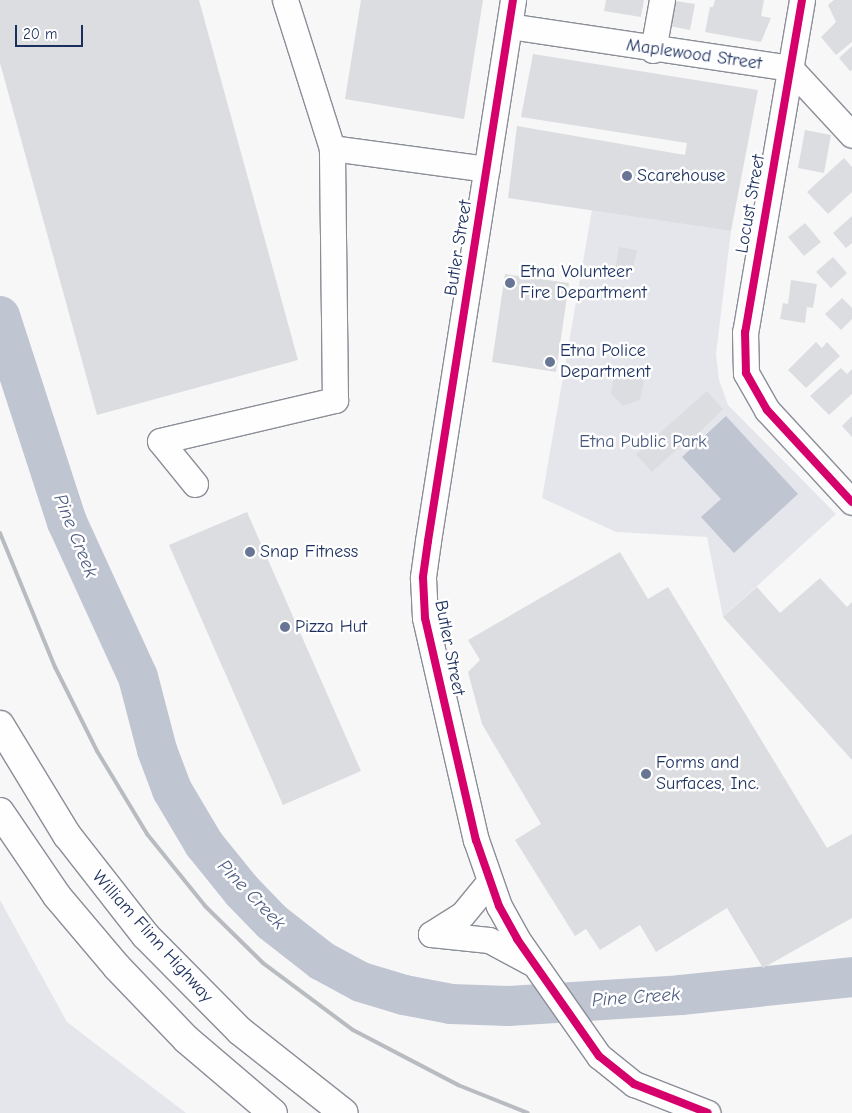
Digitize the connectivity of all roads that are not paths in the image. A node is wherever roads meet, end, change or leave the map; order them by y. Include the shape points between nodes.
1 (285, 0) edge
2 (513, 0) edge
3 (662, 0) edge
4 (802, 0) edge
5 (509, 26) junction
6 (653, 50) junction
7 (790, 68) junction
8 (852, 135) edge
9 (332, 148) junction
10 (487, 170) junction
11 (195, 484) dead end
12 (852, 502) edge
13 (0, 726) edge
14 (0, 812) edge
15 (490, 882) junction
16 (532, 964) junction
17 (273, 1113) edge
18 (344, 1113) edge
19 (708, 1113) edge

1 - 9 street
2 - 5 street, Butler Street
3 - 6 street
4 - 7 street, Locust Street
5 - 6 street, Maplewood Street
5 - 10 street, Butler Street
6 - 7 street, Maplewood Street
7 - 8 street
7 - 12 street, Locust Street via 745,332 746,373 766,410
9 - 10 street
9 - 11 street via 335,400 160,441
10 - 15 street, Butler Street via 429,532 423,590 429,637 476,840
13 - 18 highway, William Flinn Highway via 67,835 146,936 240,1031
14 - 17 highway via 57,896 117,967 186,1040
15 - 16 street, Butler Street
15 - 16 street via 462,915 431,934 489,940
16 - 19 street, Butler Street via 599,1056 634,1084

